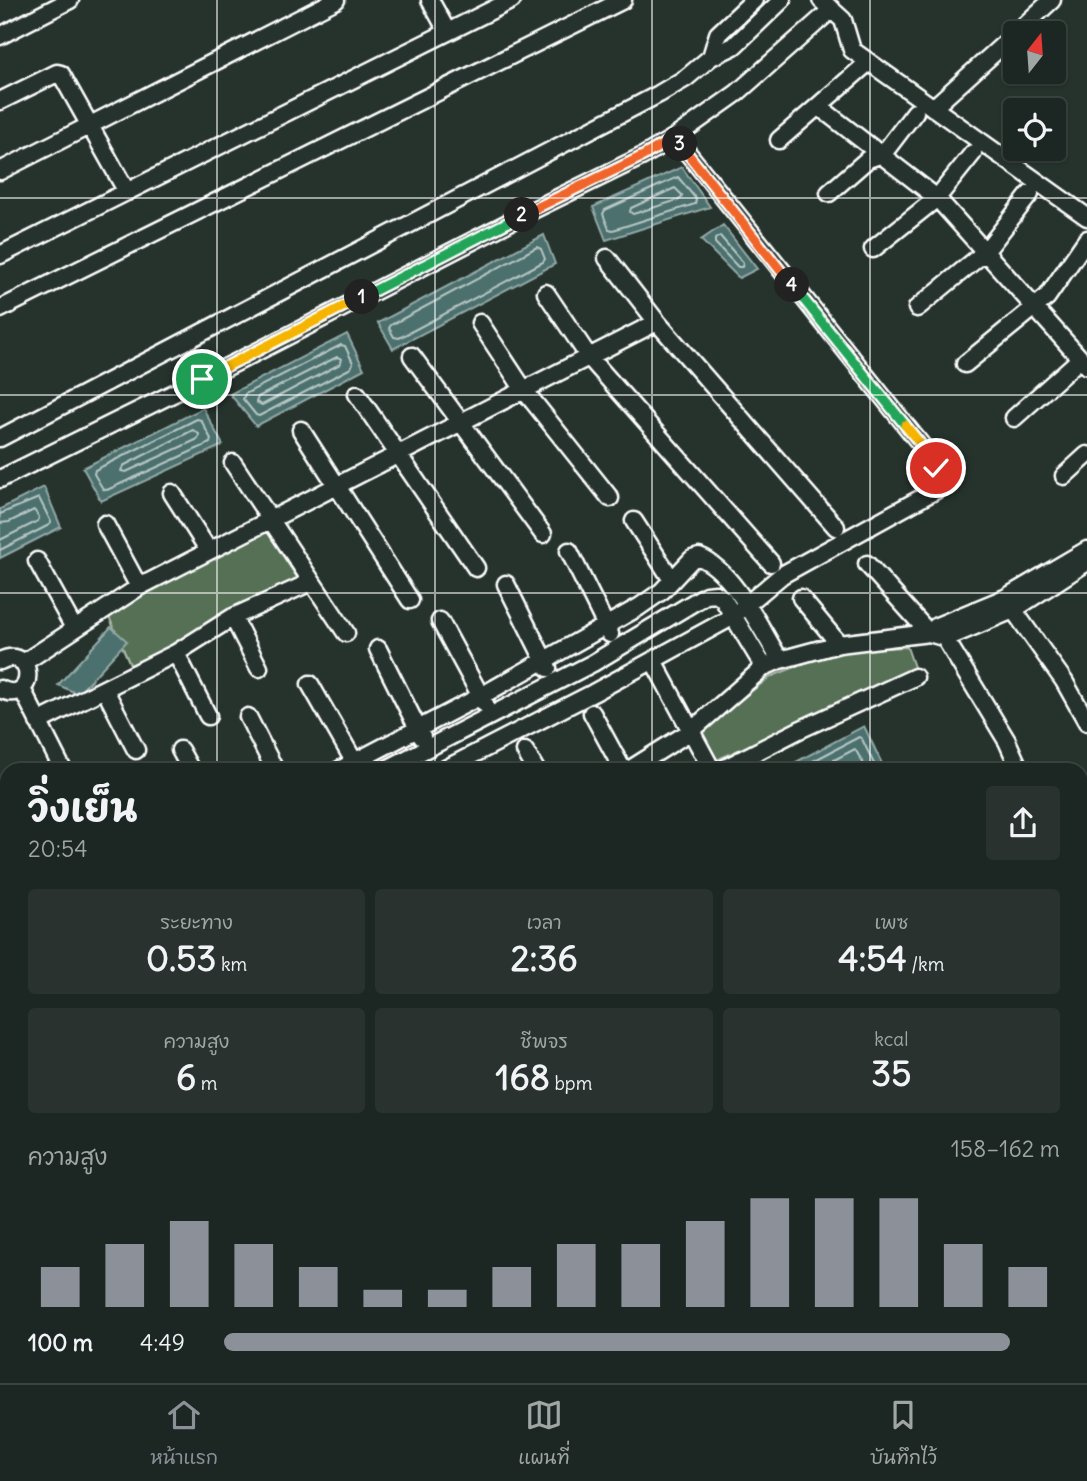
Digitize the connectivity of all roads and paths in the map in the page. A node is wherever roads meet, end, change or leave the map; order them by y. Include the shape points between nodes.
1 (70, 0) edge
2 (336, 0) edge
3 (430, 0) edge
4 (512, 0) edge
5 (623, 0) edge
6 (754, 0) edge
7 (782, 0) edge
8 (1052, 0) edge
9 (826, 5) edge
10 (1029, 21) edge
11 (447, 31) junction
12 (0, 36) edge
13 (1003, 45) edge
14 (710, 57) junction
15 (863, 66) dead end
16 (0, 101) edge
17 (818, 106) junction
18 (933, 108) junction
19 (915, 112) dead end
20 (90, 125) junction
21 (675, 137) junction
22 (779, 140) dead end
23 (973, 153) dead end
24 (883, 154) junction
25 (0, 171) edge
26 (127, 192) junction
27 (829, 193) dead end
28 (1030, 194) dead end
29 (937, 198) junction
30 (1087, 217) edge
31 (1087, 239) edge
32 (873, 250) dead end
33 (985, 253) junction
34 (0, 255) edge
35 (607, 258) dead end
36 (546, 293) dead end
37 (1034, 307) junction
38 (917, 308) dead end
39 (0, 309) edge
40 (657, 322) junction
41 (480, 323) dead end
42 (412, 356) dead end
43 (589, 357) junction
44 (1084, 363) edge
45 (965, 364) dead end
46 (524, 390) junction
47 (357, 394) dead end
48 (1014, 418) dead end
49 (460, 422) junction
50 (301, 430) dead end
51 (0, 438) edge
52 (397, 454) junction
53 (1087, 455) edge
54 (233, 463) dead end
55 (1064, 476) dead end
56 (0, 478) edge
57 (339, 486) junction
58 (172, 493) dead end
59 (610, 498) dead end
60 (270, 520) junction
61 (634, 521) dead end
62 (105, 524) dead end
63 (836, 527) dead end
64 (543, 534) dead end
65 (1087, 550) edge
66 (209, 551) junction
67 (569, 551) dead end
68 (37, 561) dead end
69 (1087, 562) edge
70 (771, 563) dead end
71 (867, 564) dead end
72 (475, 568) dead end
73 (672, 580) junction
74 (310, 582) junction
75 (506, 584) dead end
76 (139, 587) junction
77 (801, 598) dead end
78 (410, 600) dead end
79 (747, 603) junction
80 (1009, 604) junction
81 (233, 617) junction
82 (732, 617) junction
83 (440, 621) dead end
84 (606, 627) junction
85 (74, 628) junction
86 (346, 633) dead end
87 (937, 633) junction
88 (839, 644) junction
89 (378, 649) dead end
90 (617, 649) junction
91 (176, 653) junction
92 (1, 659) edge
93 (544, 660) junction
94 (780, 660) junction
95 (23, 663) junction
96 (656, 666) dead end
97 (764, 667) junction
98 (259, 668) dead end
99 (915, 677) dead end
100 (555, 683) junction
101 (310, 684) dead end
102 (105, 690) junction
103 (7, 692) edge
104 (481, 695) junction
105 (592, 713) dead end
106 (492, 715) junction
107 (208, 716) dead end
108 (248, 717) dead end
109 (38, 722) junction
110 (1087, 722) edge
111 (416, 728) junction
112 (691, 731) junction
113 (428, 748) junction
114 (136, 750) dead end
115 (180, 750) dead end
116 (525, 751) dead end
117 (59, 763) edge
118 (187, 763) edge
119 (271, 763) edge
120 (355, 763) edge
121 (362, 763) edge
122 (399, 763) edge
123 (457, 763) edge
124 (532, 763) edge
125 (619, 763) edge
126 (640, 763) edge
127 (708, 763) edge
128 (735, 763) edge
129 (1017, 763) edge

1 - 12 street
2 - 20 street
3 - 11 street
4 - 11 street
5 - 39 street
6 - 14 street via 718,34
7 - 14 street via 734,47
8 - 10 street
9 - 18 street via 844,20 852,50
9 - 21 street via 737,93
11 - 26 street
13 - 18 street
14 - 51 street via 647,101
15 - 17 street
16 - 20 street via 60,73
17 - 22 street
17 - 24 street
18 - 30 street
19 - 24 street
20 - 25 street
20 - 26 street
21 - 56 street
21 - 79 street via 931,457 937,478 936,489 782,575
23 - 29 street
24 - 27 street via 868,159
24 - 29 street
26 - 34 street
28 - 33 street
29 - 32 street
29 - 33 street
31 - 37 street via 1047,298
33 - 37 street
33 - 38 street
35 - 40 street
36 - 43 street
37 - 44 street
37 - 45 street
40 - 43 street
40 - 63 street
41 - 46 street
42 - 49 street
43 - 46 street
43 - 70 street
44 - 48 street
46 - 49 street
46 - 59 street
47 - 52 street
49 - 52 street
49 - 64 street
50 - 57 street
52 - 57 street
52 - 72 street
53 - 55 street
54 - 60 street
57 - 60 street
57 - 78 street
58 - 66 street
60 - 66 street
60 - 74 street
61 - 73 street
62 - 76 street
65 - 80 street
66 - 76 street
67 - 84 street
68 - 85 street
69 - 80 street
71 - 87 street
73 - 79 street via 699,557 718,568
73 - 84 street
74 - 81 street
74 - 86 street
75 - 93 street
76 - 85 street
77 - 88 street
79 - 82 street
79 - 94 street
80 - 87 street
80 - 110 street
81 - 91 street
81 - 98 street
82 - 90 street via 723,599 706,595
82 - 97 street
82 - 123 street
83 - 104 street
84 - 90 street
84 - 93 street
85 - 95 street
87 - 88 street
87 - 129 street
88 - 94 street
89 - 111 street
90 - 100 street
91 - 102 street
91 - 107 street
92 - 95 street
93 - 100 street
93 - 104 street
94 - 97 street
95 - 103 street via 28,679
96 - 112 street
97 - 112 street
99 - 128 street
100 - 106 street
101 - 120 street
102 - 109 street
102 - 114 street
103 - 109 street
104 - 106 street
104 - 111 street
105 - 125 street
106 - 113 street
108 - 119 street
109 - 117 street
111 - 113 street
111 - 121 street
112 - 126 street
112 - 127 street
113 - 122 street
115 - 118 street
116 - 124 street

